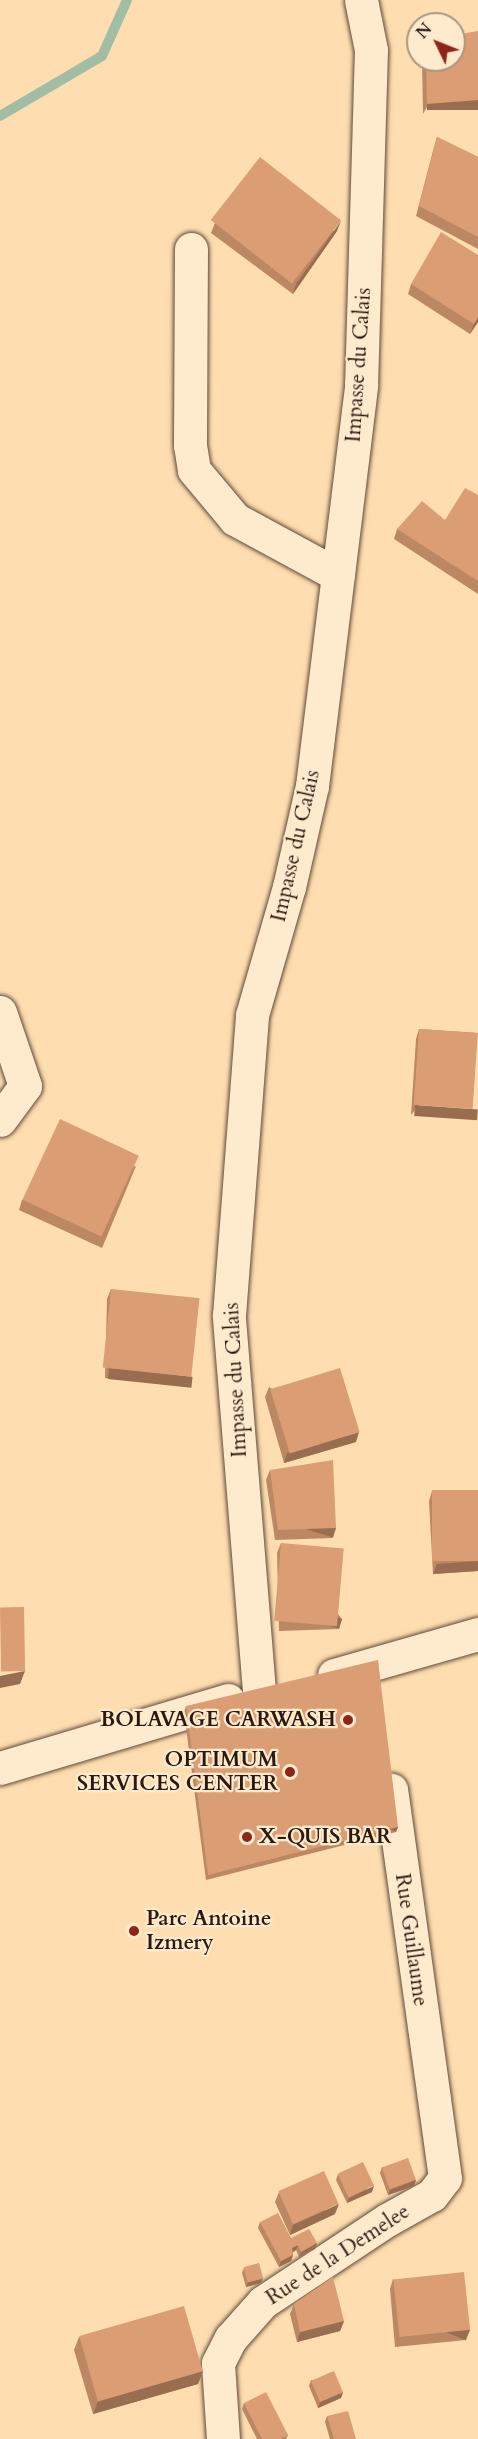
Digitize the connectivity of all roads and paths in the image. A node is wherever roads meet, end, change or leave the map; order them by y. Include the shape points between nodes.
1 (362, 0) edge
2 (191, 249) dead end
3 (338, 575) junction
4 (0, 1012) edge
5 (0, 1120) edge
6 (478, 1634) edge
7 (376, 1666) junction
8 (259, 1691) junction
9 (380, 1699) edge
10 (387, 1755) edge
11 (0, 1768) edge
12 (445, 2178) joint
13 (223, 2439) edge

1 - 3 street, Impasse du Calais via 371,50 361,386
2 - 3 street via 190,445 194,470 235,519
3 - 8 street, Impasse du Calais via 312,786 289,887 252,1015 229,1315
4 - 5 street via 26,1086
6 - 7 street
7 - 8 street
7 - 9 street
8 - 11 street
10 - 12 street, Rue Guillaume
12 - 13 street, Rue de la Demelee via 432,2195 263,2302 231,2338 218,2363

